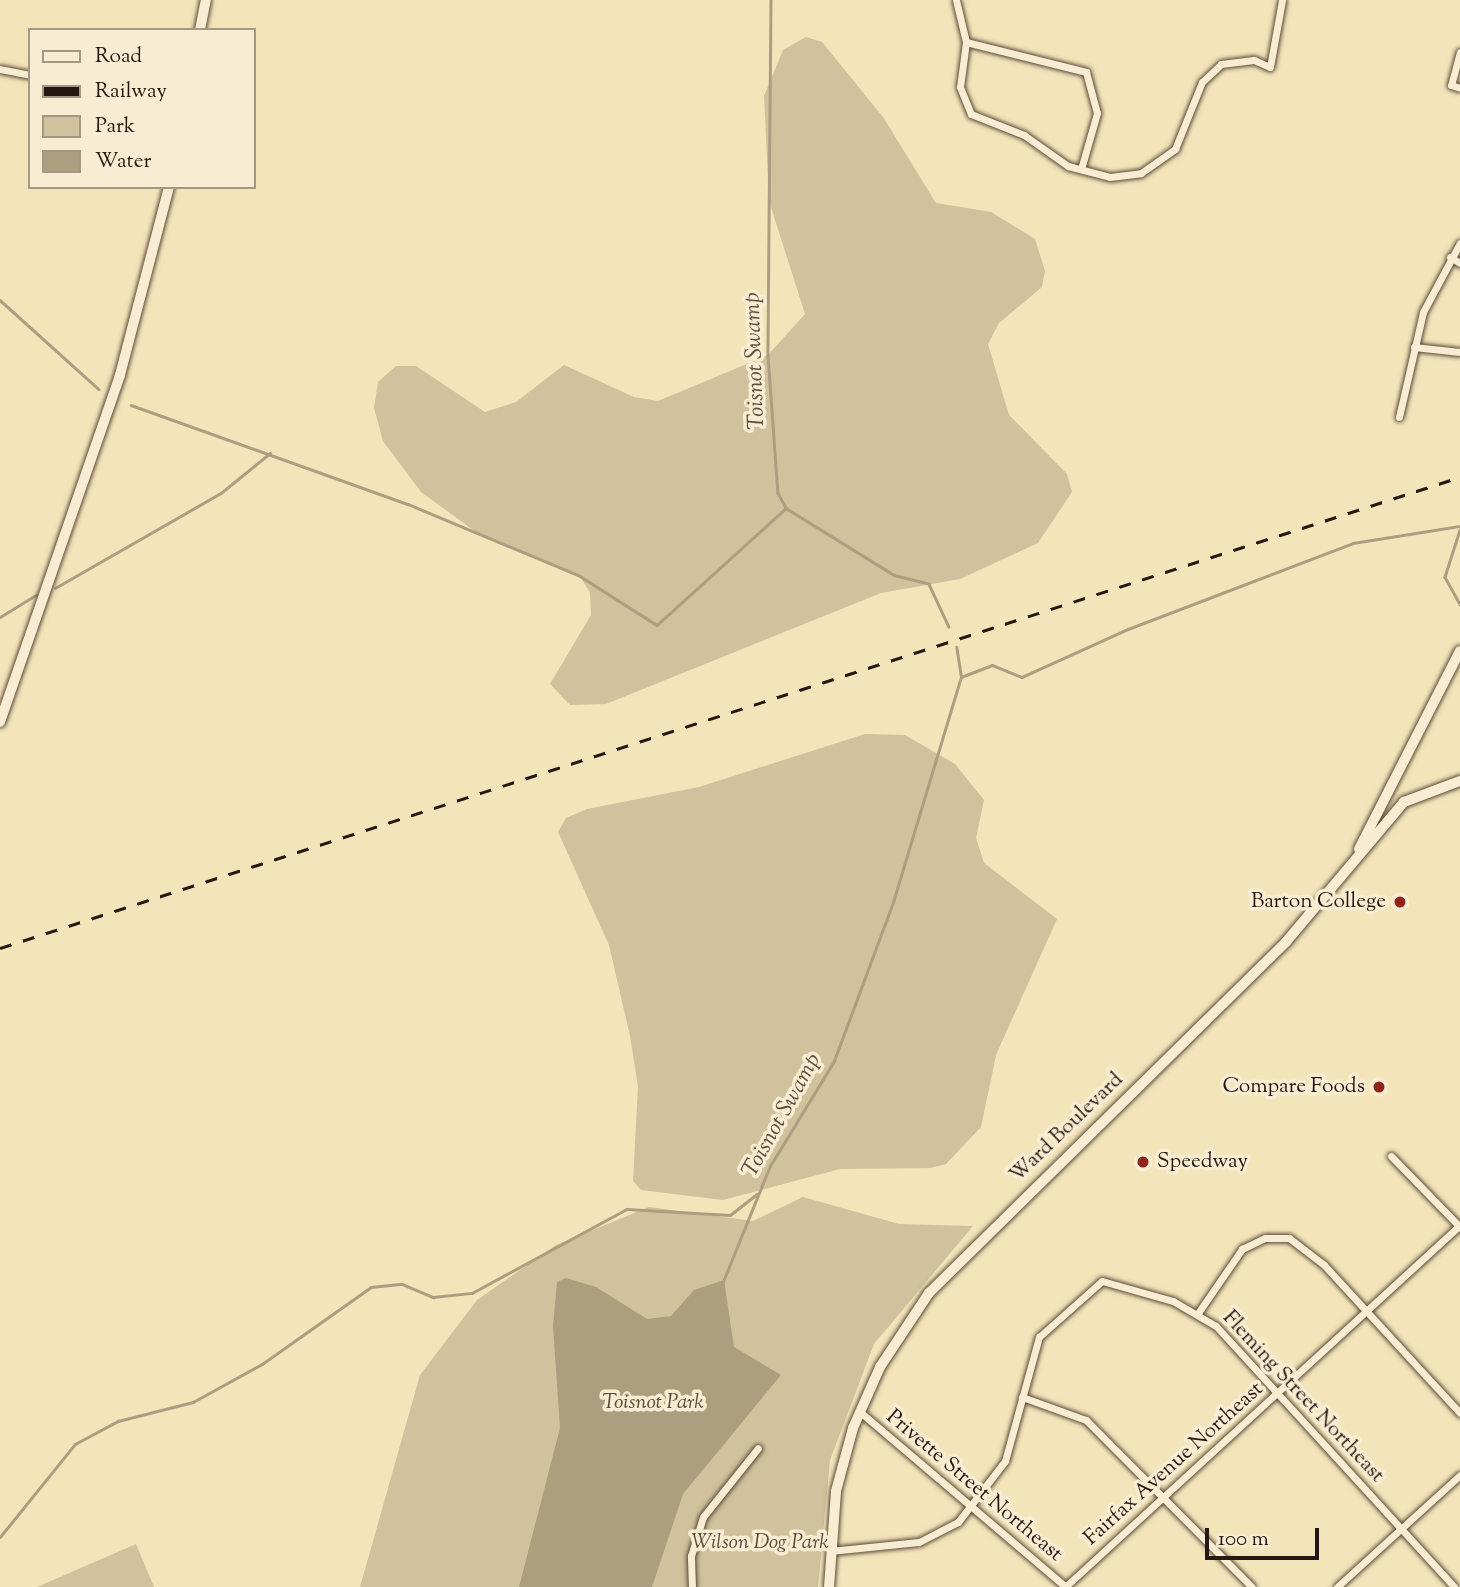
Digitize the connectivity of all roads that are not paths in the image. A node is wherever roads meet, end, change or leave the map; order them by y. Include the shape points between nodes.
1 (206, 0) edge
2 (956, 0) edge
3 (1282, 0) edge
4 (200, 28) edge
5 (966, 42) junction
6 (1460, 52) edge
7 (0, 69) edge
8 (28, 75) edge
9 (1460, 88) edge
10 (1081, 169) junction
11 (169, 189) edge
12 (1460, 243) edge
13 (1450, 257) junction
14 (1460, 262) edge
15 (1414, 348) junction
16 (1460, 352) edge
17 (1399, 417) dead end
18 (1460, 651) edge
19 (0, 722) edge
20 (1460, 780) edge
21 (1344, 876) junction
22 (1391, 1156) dead end
23 (1460, 1226) edge
24 (1367, 1312) junction
25 (1198, 1313) junction
26 (1278, 1393) junction
27 (1022, 1397) junction
28 (859, 1411) junction
29 (1460, 1413) edge
30 (758, 1448) dead end
31 (1460, 1475) edge
32 (1165, 1497) junction
33 (971, 1506) junction
34 (1401, 1528) junction
35 (830, 1551) junction
36 (692, 1587) edge
37 (829, 1587) edge
38 (1066, 1587) edge
39 (1252, 1587) edge
40 (1336, 1587) edge
41 (1454, 1587) edge

1 - 4 main road
2 - 5 street
3 - 10 street via 1270,67 1254,60 1221,65 1202,82 1175,149 1141,173 1110,177
5 - 10 street via 960,87 971,114
5 - 10 street via 1086,72 1097,113
6 - 9 street via 1451,85
7 - 8 street
11 - 19 main road via 151,274
12 - 13 street
13 - 14 street
13 - 15 street via 1423,312
15 - 16 street
15 - 17 street
18 - 21 main road
20 - 21 main road, Ward Boulevard via 1404,802
21 - 28 main road, Ward Boulevard via 1254,975 943,1277 895,1340
22 - 23 street
23 - 24 street, Fairfax Avenue Northeast
24 - 25 street via 1304,1245 1273,1237 1242,1249
24 - 26 street, Fairfax Avenue Northeast
24 - 29 street
25 - 26 street, Fleming Street Northeast
25 - 27 street, Fleming Street Northeast via 1119,1283 1094,1284 1039,1337
26 - 32 street, Fairfax Avenue Northeast
26 - 34 street, Fleming Street Northeast
27 - 32 street via 1078,1414
27 - 33 street, Fleming Street Northeast via 1005,1461
28 - 33 street, Privette Street Northeast
28 - 35 main road, Ward Boulevard via 836,1490
30 - 36 street via 703,1517 691,1556
31 - 34 street
32 - 38 street, Fairfax Avenue Northeast
32 - 39 street
33 - 35 street, Fleming Street Northeast via 930,1539
33 - 38 street, Privette Street Northeast
34 - 40 street
34 - 41 street, Fleming Street Northeast
35 - 37 main road, Ward Boulevard

